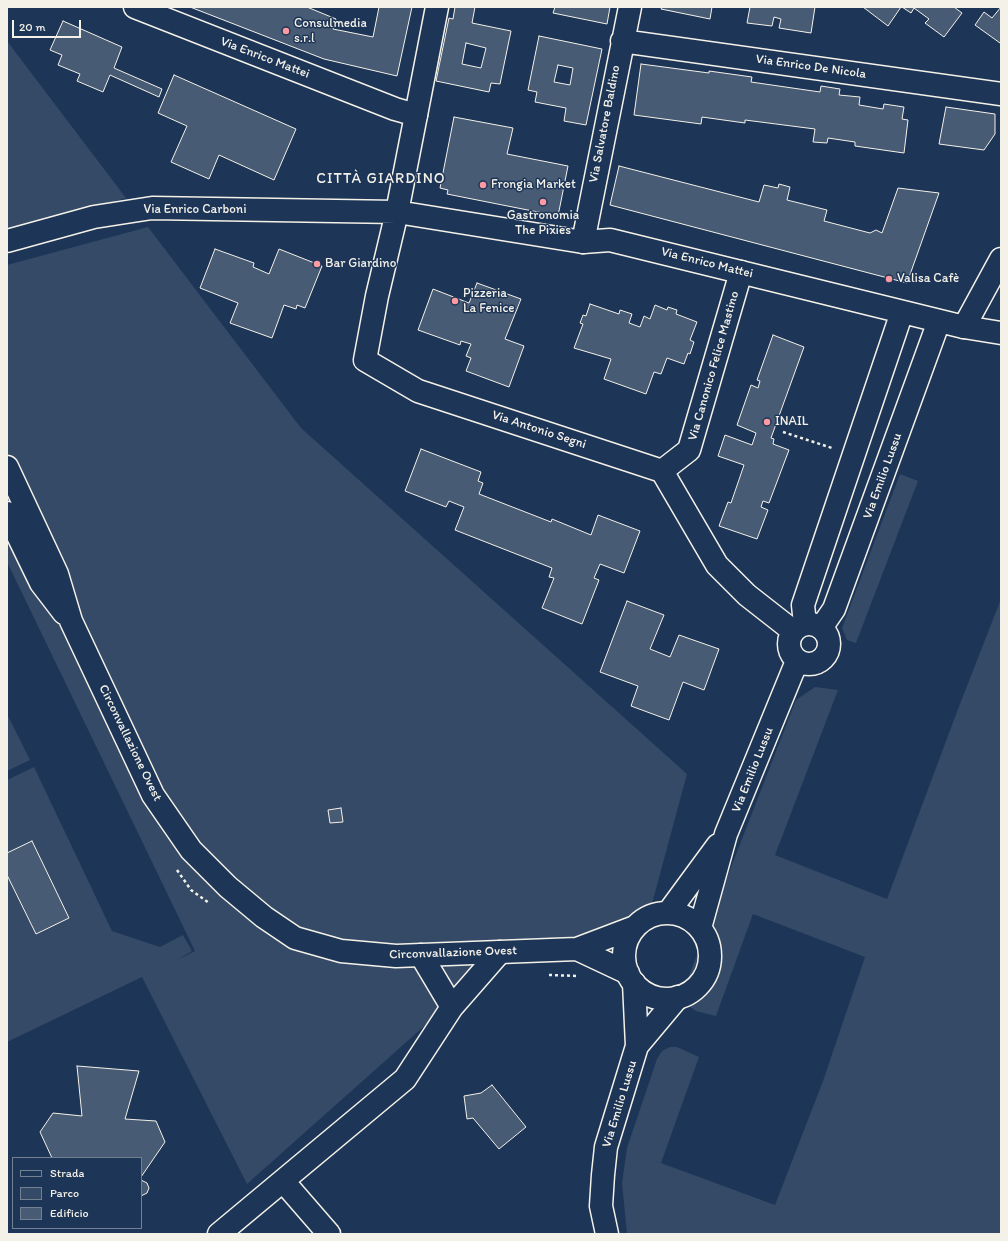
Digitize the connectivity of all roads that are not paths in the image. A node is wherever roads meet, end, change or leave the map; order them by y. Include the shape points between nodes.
1 (134, 7) edge
2 (437, 7) edge
3 (630, 7) edge
4 (622, 41) junction
5 (1001, 94) edge
6 (405, 112) junction
7 (397, 212) junction
8 (7, 241) edge
9 (583, 242) junction
10 (1001, 259) edge
11 (741, 272) junction
12 (902, 312) junction
13 (939, 321) junction
14 (964, 327) junction
15 (1001, 333) edge
16 (7, 467) edge
17 (662, 470) junction
18 (7, 514) edge
19 (71, 621) junction
20 (807, 627) junction
21 (797, 661) junction
22 (726, 834) junction
23 (668, 913) junction
24 (635, 927) junction
25 (700, 928) junction
26 (577, 949) junction
27 (500, 952) junction
28 (421, 955) junction
29 (631, 978) junction
30 (678, 997) junction
31 (452, 1007) junction
32 (638, 1046) junction
33 (283, 1180) junction
34 (218, 1234) edge
35 (329, 1234) edge
36 (607, 1234) edge

1 - 6 street, Via Enrico Mattei
2 - 6 street via 421,89
3 - 4 street, Via Salvatore Baldino
4 - 5 street, Via Enrico De Nicola
4 - 9 street, Via Salvatore Baldino
6 - 7 street
7 - 8 street, Via Enrico Carboni via 152,208 94,217
7 - 9 street, Via Enrico Mattei
7 - 17 street, Via Antonio Segni via 365,360 418,391
9 - 11 street, Via Enrico Mattei via 610,240
10 - 14 street
11 - 12 street, Via Enrico Mattei
11 - 17 street, Via Canonico Felice Mastino via 689,450
12 - 13 street, Via Enrico Mattei
12 - 20 street via 803,605
13 - 14 street, Via Enrico Mattei
13 - 20 street, Via Emilio Lussu via 834,609
14 - 15 street, Via Enrico Mattei
16 - 19 street, Circonvallazione Ovest via 58,574
17 - 20 street via 717,565 747,595
18 - 19 street, Circonvallazione Ovest via 41,583
19 - 28 street, Circonvallazione Ovest via 154,795 191,850 228,887 295,938 341,951 396,956
20 - 21 street via 790,637 789,650
20 - 21 street via 825,632 829,643 826,654 822,660 810,665
21 - 22 street, Via Emilio Lussu
22 - 23 street, Via Emilio Lussu
22 - 25 street, Via Emilio Lussu
23 - 24 street via 644,919
23 - 25 street via 685,917
24 - 26 street, Circonvallazione Ovest
24 - 29 street via 624,949 624,961
25 - 30 street via 710,950 710,962 699,984 690,992
26 - 27 street, Circonvallazione Ovest
26 - 29 street, Circonvallazione Ovest
27 - 28 street, Circonvallazione Ovest
27 - 31 street
28 - 31 street
29 - 30 street via 643,992 654,997
29 - 32 street, Via Emilio Lussu
30 - 32 street, Via Emilio Lussu
31 - 33 street via 405,1079
32 - 36 street, Via Emilio Lussu via 606,1147 601,1206
33 - 34 street
33 - 35 street

